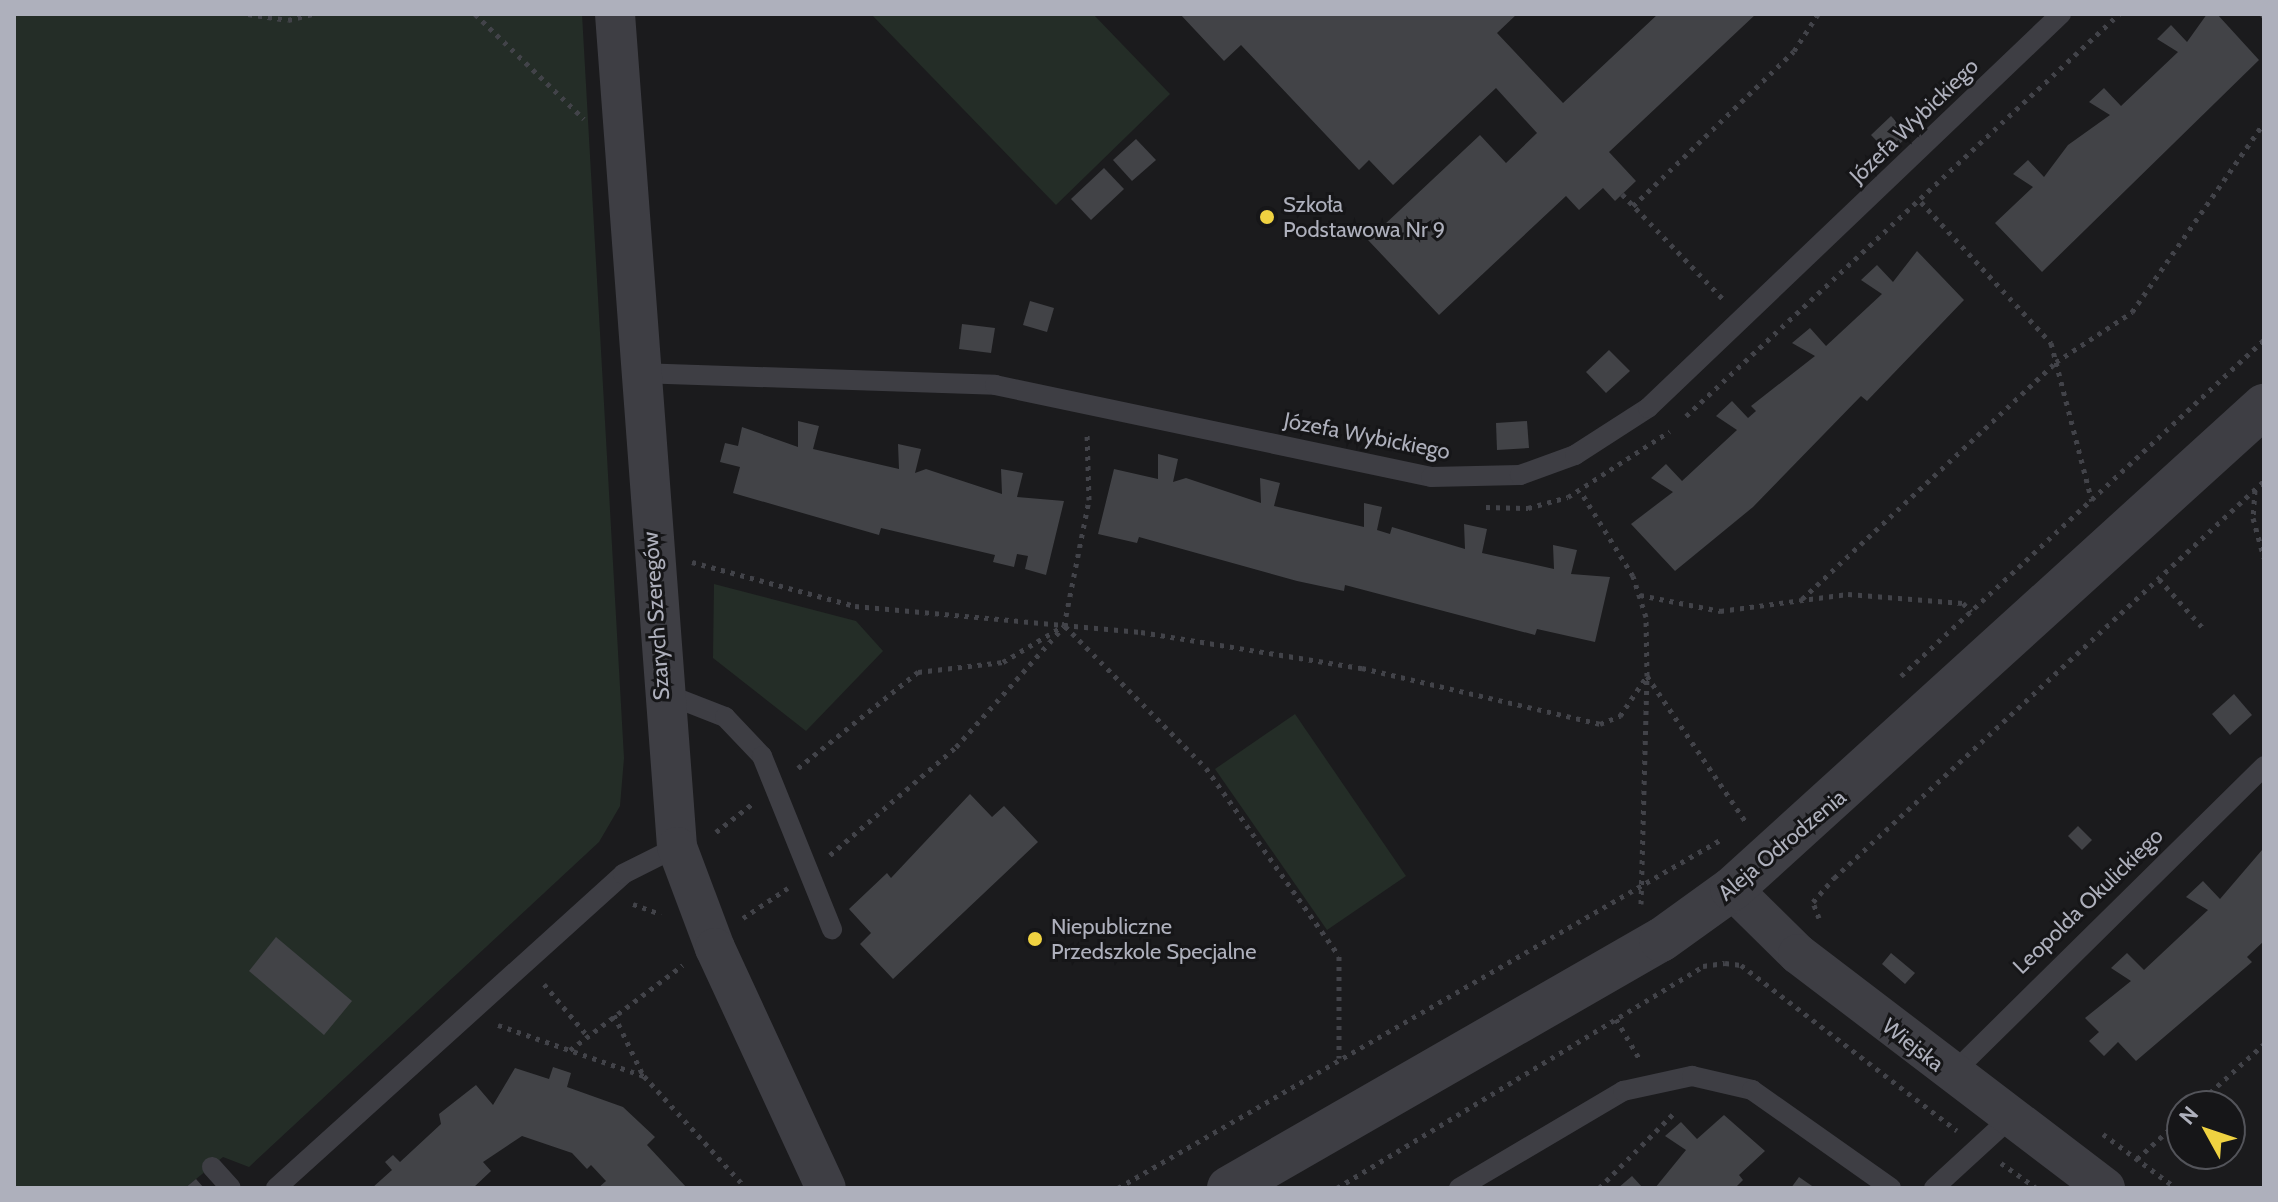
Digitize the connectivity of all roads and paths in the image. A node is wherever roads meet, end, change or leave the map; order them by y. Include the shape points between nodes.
1 (248, 14) edge
2 (312, 14) edge
3 (475, 14) edge
4 (615, 14) edge
5 (1818, 14) edge
6 (2061, 14) edge
7 (2119, 14) edge
8 (2264, 123) edge
9 (621, 141) junction
10 (1622, 194) dead end
11 (1921, 202) junction
12 (1633, 206) junction
13 (1679, 254) dead end
14 (2264, 340) edge
15 (2056, 362) junction
16 (638, 373) junction
17 (2264, 406) edge
18 (1087, 418) dead end
19 (2264, 481) edge
20 (2255, 490) junction
21 (1581, 492) junction
22 (2092, 501) junction
23 (1472, 505) dead end
24 (675, 557) dead end
25 (2264, 558) edge
26 (2159, 579) junction
27 (1640, 595) junction
28 (1802, 599) junction
29 (1971, 612) junction
30 (1064, 626) junction
31 (2203, 628) dead end
32 (1647, 676) junction
33 (1891, 686) dead end
34 (661, 692) junction
35 (2264, 766) edge
36 (777, 785) junction
37 (1755, 812) dead end
38 (1745, 821) junction
39 (692, 845) junction
40 (808, 875) junction
41 (1642, 889) junction
42 (1732, 889) junction
43 (623, 905) dead end
44 (729, 911) dead end
45 (1641, 912) dead end
46 (665, 916) dead end
47 (744, 917) dead end
48 (735, 922) dead end
49 (1822, 924) dead end
50 (832, 929) dead end
51 (697, 974) dead end
52 (529, 986) dead end
53 (498, 1012) dead end
54 (614, 1015) junction
55 (587, 1035) junction
56 (2264, 1044) edge
57 (570, 1050) junction
58 (1339, 1058) junction
59 (1951, 1075) junction
60 (644, 1076) junction
61 (2213, 1090) edge
62 (1691, 1105) dead end
63 (2010, 1118) junction
64 (2166, 1133) edge
65 (1978, 1147) junction
66 (2137, 1159) dead end
67 (212, 1167) dead end
68 (231, 1188) edge
69 (276, 1188) edge
70 (746, 1188) edge
71 (826, 1188) edge
72 (1118, 1188) edge
73 (1229, 1188) edge
74 (1337, 1188) edge
75 (1459, 1188) edge
76 (1599, 1188) edge
77 (1891, 1188) edge
78 (1934, 1188) edge
79 (2036, 1188) edge
80 (2105, 1188) edge

1 - 2 path via 288,20
3 - 9 path via 590,126
4 - 9 street, Szarych Szeregów
5 - 12 path via 1794,51
6 - 16 lane, Józefa Wybickiego via 1648,408 1575,455 1520,475 1431,477 995,385
7 - 11 path
8 - 15 path via 2132,312
9 - 16 street, Szarych Szeregów
10 - 12 path
11 - 15 path via 2051,343
11 - 21 path via 1650,449
12 - 13 path
14 - 22 path
15 - 22 path
15 - 28 path
16 - 34 street, Szarych Szeregów
17 - 42 street, Aleja Odrodzenia
18 - 30 path via 1089,500
19 - 20 path
20 - 25 path via 2253,518
20 - 26 path
21 - 23 path via 1528,508
21 - 27 path
22 - 29 path
24 - 30 path via 855,606
26 - 31 path
26 - 49 path via 1820,893 1813,902
27 - 28 path via 1720,611
27 - 32 path
28 - 29 path via 1848,594 1963,603
29 - 33 path
30 - 32 path via 1362,668 1577,724 1620,716
30 - 36 path via 1003,662 918,672
30 - 40 path via 956,747
30 - 58 path via 1206,768 1339,956
32 - 38 path
32 - 41 path
34 - 36 lane via 725,717 744,732
34 - 39 street, Szarych Szeregów
35 - 59 lane, Leopolda Okulickiego
36 - 39 path
36 - 40 lane
37 - 38 path
38 - 41 path
39 - 69 lane via 623,874
39 - 71 street, Szarych Szeregów via 715,948
40 - 47 path
40 - 50 lane
41 - 45 path
41 - 58 path
42 - 59 street, Wiejska via 1757,920
42 - 73 street, Aleja Odrodzenia via 1661,940
43 - 46 path via 639,904
44 - 48 path
51 - 54 path via 690,960
52 - 55 path via 539,977
53 - 57 path via 488,1021
54 - 55 path
54 - 60 path
55 - 57 path
56 - 61 path
57 - 60 path
58 - 72 path
59 - 63 street, Wiejska
60 - 70 path
62 - 76 path via 1673,1112
63 - 65 lane
63 - 80 street, Wiejska
64 - 66 path
65 - 74 path via 1741,965 1725,963 1703,966
65 - 78 lane
65 - 79 path
67 - 68 lane
75 - 77 lane via 1623,1091 1692,1076 1752,1090

